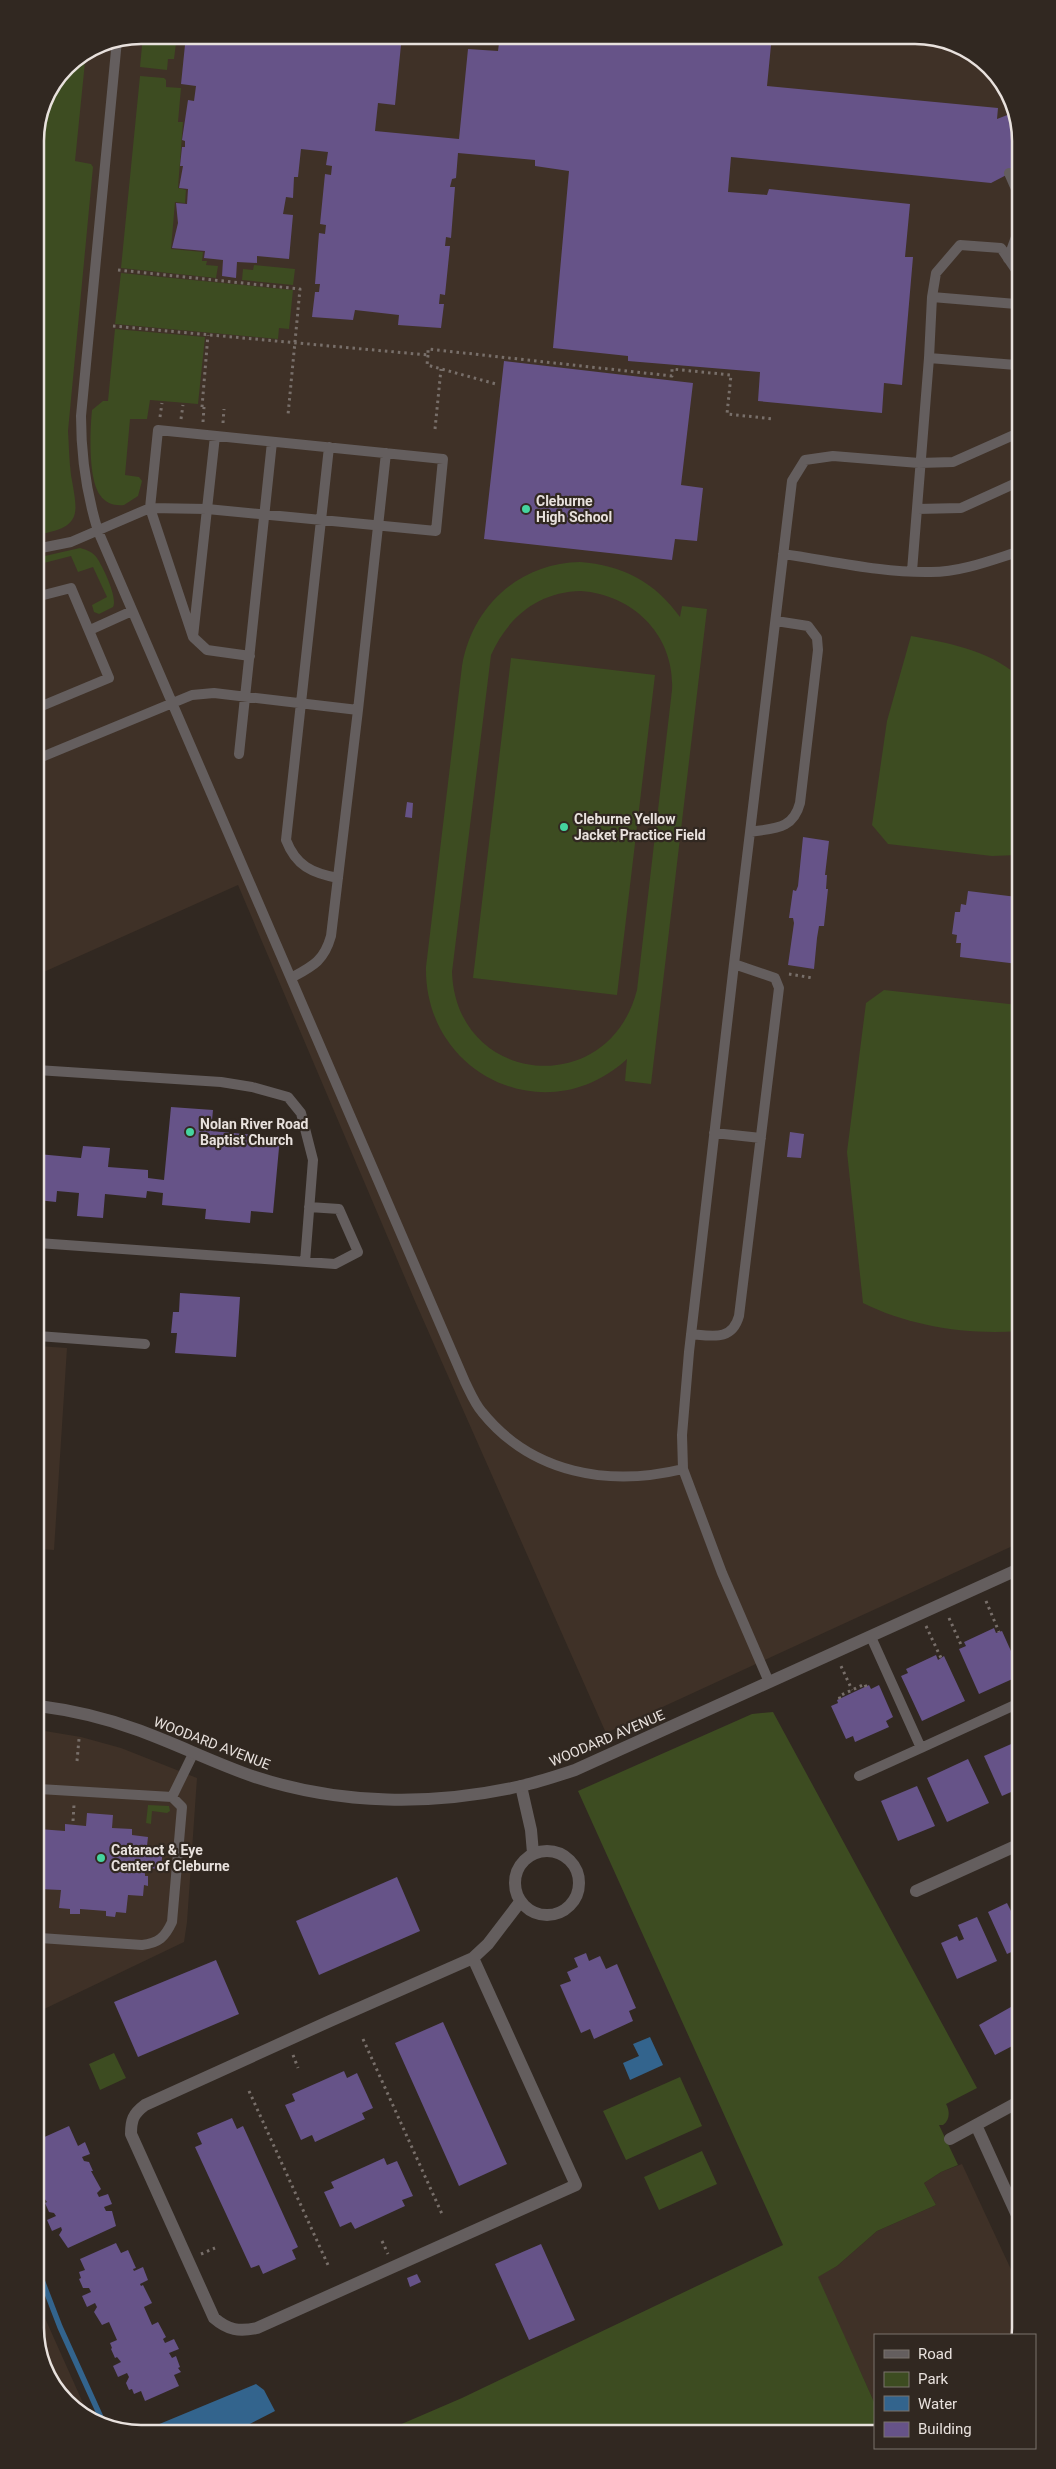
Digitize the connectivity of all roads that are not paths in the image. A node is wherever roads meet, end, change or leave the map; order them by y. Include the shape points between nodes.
1 (116, 47) edge
2 (1009, 173) dead end
3 (1012, 180) edge
4 (1012, 248) edge
5 (1008, 259) junction
6 (1012, 264) edge
7 (932, 297) junction
8 (1012, 304) edge
9 (928, 358) junction
10 (1012, 365) edge
11 (215, 436) junction
12 (1012, 436) edge
13 (272, 442) junction
14 (329, 448) junction
15 (386, 454) junction
16 (920, 463) junction
17 (1012, 485) edge
18 (150, 508) junction
19 (207, 508) junction
20 (917, 509) junction
21 (265, 514) junction
22 (322, 520) junction
23 (379, 525) junction
24 (98, 531) junction
25 (44, 547) edge
26 (783, 554) junction
27 (1012, 554) edge
28 (912, 571) junction
29 (44, 595) edge
30 (132, 612) junction
31 (776, 621) junction
32 (90, 630) junction
33 (193, 637) junction
34 (250, 656) junction
35 (245, 697) junction
36 (171, 703) junction
37 (301, 704) junction
38 (44, 705) edge
39 (358, 710) junction
40 (239, 754) dead end
41 (44, 756) edge
42 (750, 832) junction
43 (338, 878) junction
44 (734, 964) junction
45 (291, 978) junction
46 (44, 1070) edge
47 (714, 1133) junction
48 (760, 1138) junction
49 (309, 1207) junction
50 (44, 1243) edge
51 (305, 1262) junction
52 (691, 1334) junction
53 (44, 1336) edge
54 (145, 1344) dead end
55 (683, 1469) junction
56 (1012, 1572) edge
57 (871, 1637) junction
58 (769, 1682) junction
59 (44, 1707) edge
60 (1012, 1707) edge
61 (921, 1748) junction
62 (194, 1752) junction
63 (859, 1776) dead end
64 (521, 1786) junction
65 (44, 1788) edge
66 (172, 1797) junction
67 (1012, 1848) edge
68 (533, 1853) junction
69 (916, 1891) dead end
70 (520, 1902) junction
71 (44, 1938) edge
72 (473, 1958) junction
73 (1012, 2105) edge
74 (976, 2125) junction
75 (950, 2139) dead end
76 (1012, 2204) edge

1 - 24 lane via 81,416 83,471
2 - 3 lane
4 - 5 lane
5 - 6 lane
5 - 7 lane via 1001,248 960,245 936,273
7 - 8 lane
7 - 9 lane
9 - 10 lane
9 - 16 lane
11 - 13 lane
11 - 18 lane via 158,430
11 - 19 lane
12 - 16 lane via 953,462
13 - 14 lane
13 - 21 lane
14 - 15 lane
14 - 22 lane
15 - 23 lane
15 - 23 lane via 443,459 436,531
16 - 20 lane
16 - 26 lane via 832,456 805,460 792,481
17 - 20 lane via 961,508
18 - 19 lane
18 - 24 lane
18 - 33 lane
19 - 21 lane
19 - 33 lane
20 - 28 lane
21 - 22 lane
21 - 34 lane
22 - 23 lane
22 - 37 lane
23 - 39 lane
24 - 25 lane via 71,542
24 - 30 lane
26 - 28 lane
26 - 31 lane
27 - 28 lane via 972,566 932,572
29 - 32 lane via 70,588
30 - 32 lane
30 - 36 lane
31 - 42 lane
31 - 42 lane via 808,626 817,638 800,803 793,820 782,827
32 - 38 lane via 109,678
33 - 34 lane via 207,650
34 - 35 lane
35 - 36 lane via 214,693 192,695
35 - 37 lane
35 - 40 lane
36 - 41 lane
36 - 45 lane
37 - 39 lane
37 - 43 lane via 286,840 296,860 305,868 316,874
39 - 43 lane
42 - 44 lane
43 - 45 lane via 327,950 311,967
44 - 47 lane
44 - 48 lane via 775,978 779,988
45 - 55 lane via 465,1382 481,1412 507,1438 539,1458 576,1473 620,1478
46 - 49 lane via 221,1082 288,1097 301,1113 313,1160
47 - 48 lane
47 - 52 lane
48 - 52 lane via 736,1326 723,1336
49 - 51 lane
49 - 51 lane via 339,1209 358,1252 335,1264
50 - 51 lane
52 - 55 lane via 682,1434
53 - 54 lane
55 - 58 lane via 722,1574
56 - 57 street, WOODARD AVENUE
57 - 58 street, WOODARD AVENUE
57 - 61 lane
58 - 64 street, WOODARD AVENUE via 575,1770
59 - 62 street, WOODARD AVENUE via 134,1728
60 - 61 lane
61 - 63 lane
62 - 64 street, WOODARD AVENUE via 268,1781 350,1797 422,1800
62 - 66 lane
64 - 68 street
65 - 66 lane
66 - 71 lane via 182,1807 172,1922 166,1936 154,1944 142,1945
67 - 69 street
68 - 70 street via 525,1858 516,1874 514,1884
68 - 70 street via 545,1850 568,1858 580,1879 579,1891 574,1902 553,1915 541,1915
70 - 72 street
72 - 72 street via 312,2028 135,2112 131,2134 214,2318 222,2325 241,2331 258,2328 576,2185
73 - 74 street
74 - 75 street
74 - 76 street

